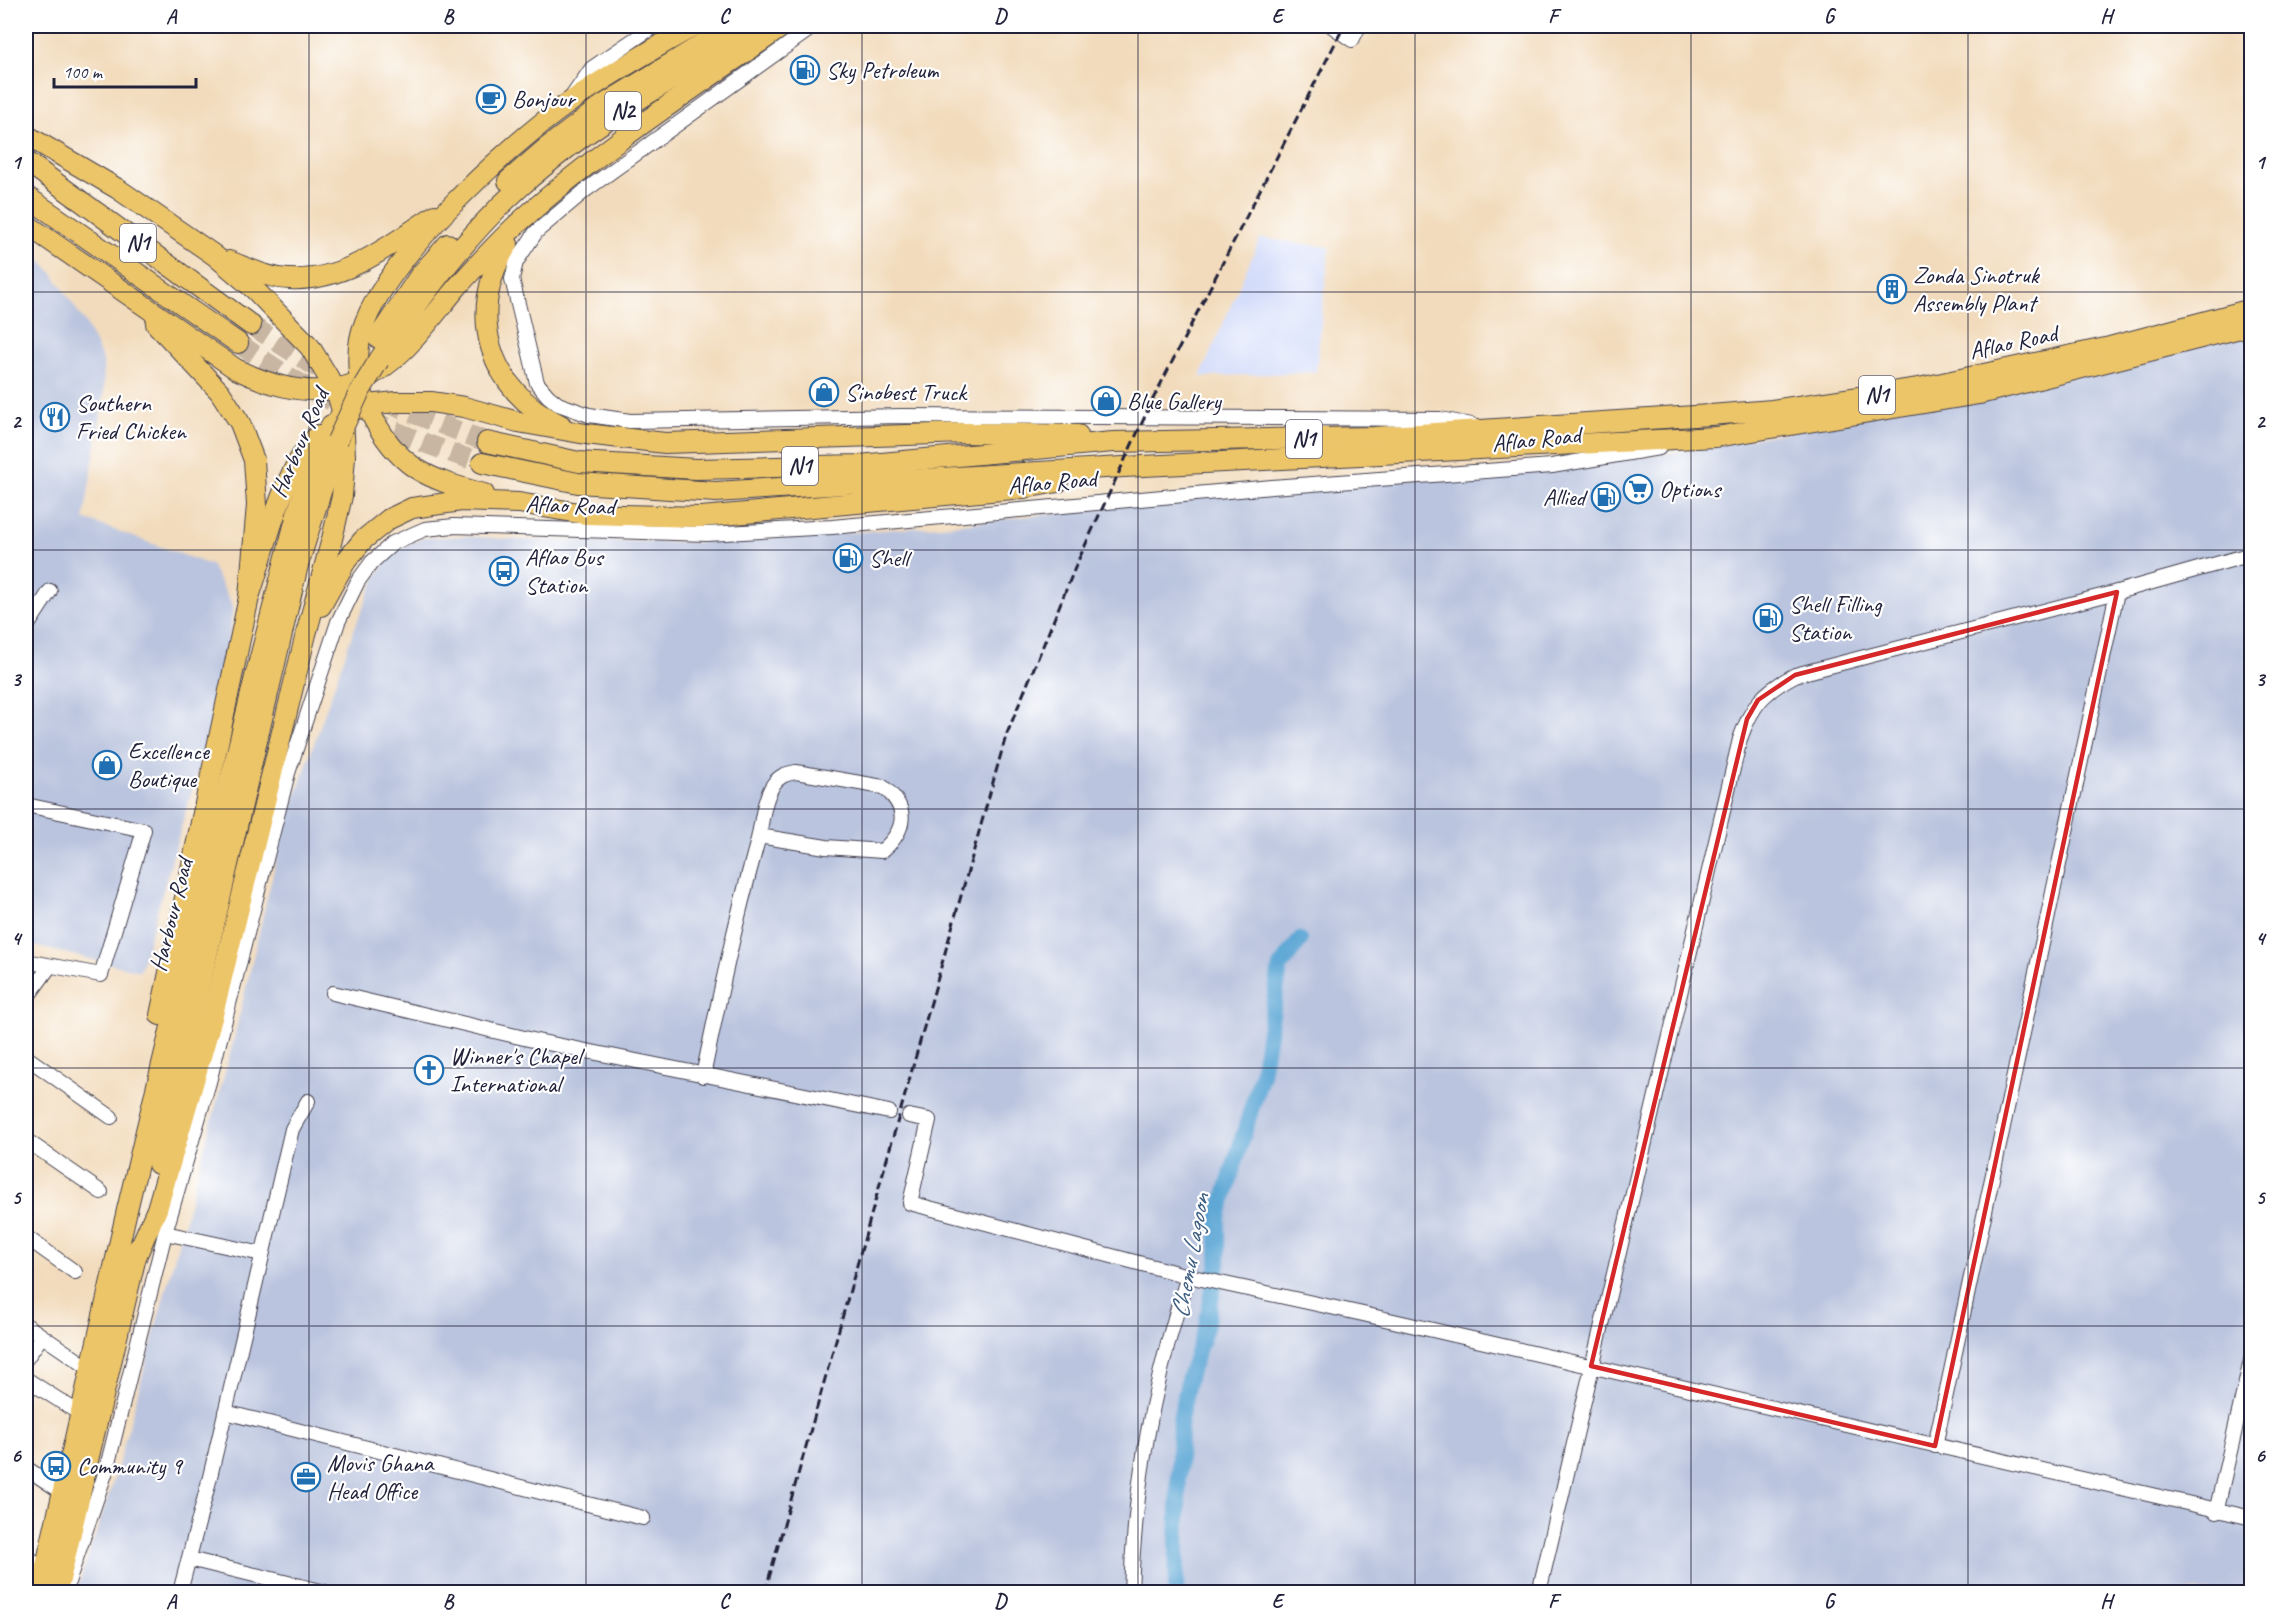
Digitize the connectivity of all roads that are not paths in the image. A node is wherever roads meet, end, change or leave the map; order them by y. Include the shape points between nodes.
1 (654, 26) edge
2 (694, 26) edge
3 (764, 26) edge
4 (783, 26) edge
5 (814, 26) edge
6 (1332, 26) edge
7 (1359, 26) edge
8 (730, 32) edge
9 (568, 104) junction
10 (26, 135) edge
11 (26, 161) edge
12 (26, 196) edge
13 (457, 200) junction
14 (524, 218) junction
15 (26, 224) edge
16 (214, 255) junction
17 (116, 285) junction
18 (2252, 309) edge
19 (2252, 324) edge
20 (251, 325) tunnel mouth
21 (238, 343) tunnel mouth
22 (360, 382) junction
23 (336, 390) junction
24 (367, 405) junction
25 (343, 414) junction
26 (1495, 429) junction
27 (586, 434) junction
28 (1716, 437) junction
29 (488, 442) tunnel mouth
30 (1113, 442) junction
31 (482, 463) tunnel mouth
32 (1104, 468) junction
33 (519, 503) junction
34 (2252, 554) edge
35 (50, 591) dead end
36 (2117, 592) junction
37 (249, 597) junction
38 (26, 628) edge
39 (306, 634) junction
40 (26, 805) edge
41 (759, 836) junction
42 (199, 948) junction
43 (26, 961) edge
44 (50, 966) junction
45 (333, 993) dead end
46 (26, 999) edge
47 (26, 1057) edge
48 (703, 1076) junction
49 (308, 1101) dead end
50 (889, 1112) dead end
51 (909, 1116) dead end
52 (111, 1117) dead end
53 (146, 1134) junction
54 (26, 1140) edge
55 (101, 1192) dead end
56 (165, 1233) junction
57 (26, 1237) edge
58 (262, 1254) junction
59 (135, 1259) junction
60 (75, 1272) dead end
61 (1188, 1276) junction
62 (26, 1325) edge
63 (42, 1336) junction
64 (2252, 1356) edge
65 (26, 1359) edge
66 (1591, 1366) junction
67 (89, 1368) junction
68 (26, 1379) edge
69 (225, 1412) junction
70 (79, 1413) junction
71 (1935, 1446) junction
72 (26, 1468) edge
73 (62, 1492) junction
74 (2216, 1512) junction
75 (643, 1518) dead end
76 (2252, 1518) edge
77 (26, 1556) edge
78 (189, 1559) junction
79 (45, 1569) junction
80 (40, 1593) edge
81 (57, 1593) edge
82 (64, 1593) edge
83 (180, 1593) edge
84 (325, 1593) edge
85 (1131, 1593) edge
86 (1539, 1593) edge

1 - 9 street via 592,68
2 - 9 highway
3 - 8 highway, N2
4 - 14 highway via 647,123
5 - 26 street, Aflao Road via 587,189 536,232 516,262 512,279 537,383 558,404 589,415 630,421 902,416 1440,419
6 - 7 street via 1352,40
8 - 42 highway, Harbour Road / N2 via 521,187 427,279 365,358 312,469 297,514 261,655
9 - 13 highway
10 - 16 highway via 118,189
11 - 20 highway, N1
12 - 21 highway, N1
13 - 16 highway via 376,254 330,276 290,280
13 - 22 highway via 396,269 372,307 360,339
14 - 22 highway via 459,285 405,349
14 - 27 highway via 503,252 487,294 486,328 492,352 508,383 534,409
15 - 17 highway
16 - 23 highway via 255,290 310,347
17 - 23 highway via 236,369 287,388
17 - 37 highway via 195,363 240,423 254,460 257,505
18 - 26 highway, Aflao Road / N1 via 2110,347 1908,390 1772,410
19 - 28 highway, Aflao Road / N1 via 1979,394
22 - 23 highway
22 - 24 highway
23 - 25 highway
24 - 25 highway
24 - 27 highway via 408,402 464,406 518,422
24 - 33 highway via 381,434 401,459 437,481
25 - 37 highway via 315,438 299,460
25 - 39 highway via 342,496
26 - 30 highway, Aflao Road / N1 via 1363,437
27 - 30 highway via 665,443 967,434 1065,434
28 - 32 highway, Aflao Road / N1
28 - 56 street, Aflao Road / N1 via 1552,465 832,526 706,534 454,526 425,530 393,543 358,581 338,622 314,690 288,773 209,1082
29 - 30 highway, Aflao Road / N1 via 579,462 696,469 859,465
31 - 32 highway, Aflao Road / N1 via 578,483 716,492
32 - 33 highway via 1069,481 1024,488 701,517 585,514
33 - 39 highway via 461,501 412,508 389,519 363,540 346,561
34 - 36 street
35 - 38 street
36 - 66 street via 1795,675 1758,700 1740,740
36 - 71 street
37 - 53 highway via 149,1067
39 - 59 highway via 212,1018 157,1209
40 - 44 street via 144,830 101,975
41 - 41 street via 766,797 783,774 795,772 883,787 894,795 900,809 902,824 894,841 882,851
41 - 48 street via 731,938
42 - 53 highway, Harbour Road
42 - 59 highway, Harbour Road
43 - 44 street
44 - 46 street
45 - 48 street
47 - 52 street
48 - 50 street
49 - 58 street via 292,1129
51 - 61 street via 929,1120 910,1203
53 - 67 highway, Harbour Road
54 - 55 street
56 - 58 street
56 - 82 street via 106,1472
57 - 60 street
58 - 69 street
59 - 81 highway, Harbour Road
61 - 66 street
61 - 85 street via 1167,1339 1143,1455 1132,1537
62 - 63 street
63 - 65 street
63 - 67 street
64 - 74 street
66 - 71 street
66 - 86 street
67 - 70 highway, Harbour Road
68 - 70 street
69 - 75 street
69 - 78 street
70 - 73 highway, Harbour Road
71 - 74 street
72 - 73 street
73 - 79 highway, Harbour Road
74 - 76 street
77 - 79 street
78 - 83 street
78 - 84 street
79 - 80 highway, Harbour Road

